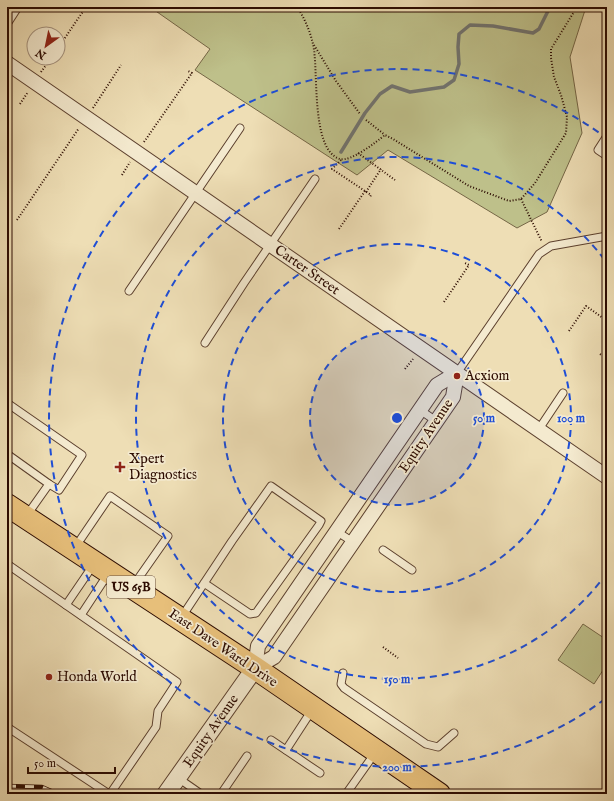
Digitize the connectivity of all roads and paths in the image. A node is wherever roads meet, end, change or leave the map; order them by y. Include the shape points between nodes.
1 (18, 7) edge
2 (86, 7) edge
3 (297, 7) edge
4 (577, 7) edge
5 (7, 24) edge
6 (66, 36) edge
7 (313, 44) junction
8 (7, 63) edge
9 (121, 65) dead end
10 (188, 72) dead end
11 (166, 111) dead end
12 (360, 114) dead end
13 (86, 117) junction
14 (366, 120) dead end
15 (240, 128) dead end
16 (385, 135) junction
17 (607, 136) edge
18 (358, 153) junction
19 (607, 156) edge
20 (341, 160) junction
21 (381, 169) junction
22 (315, 179) dead end
23 (395, 180) dead end
24 (365, 192) junction
25 (195, 193) junction
26 (370, 197) dead end
27 (521, 199) junction
28 (17, 220) dead end
29 (339, 229) dead end
30 (607, 236) edge
31 (542, 243) dead end
32 (270, 244) junction
33 (465, 263) dead end
34 (129, 291) dead end
35 (444, 302) dead end
36 (607, 313) edge
37 (569, 331) dead end
38 (205, 343) dead end
39 (600, 354) dead end
40 (605, 360) dead end
41 (458, 373) junction
42 (563, 394) dead end
43 (7, 403) edge
44 (420, 410) junction
45 (436, 421) junction
46 (539, 429) junction
47 (7, 454) edge
48 (607, 477) edge
49 (49, 484) junction
50 (7, 505) edge
51 (26, 517) junction
52 (336, 531) junction
53 (353, 542) junction
54 (74, 549) junction
55 (383, 550) dead end
56 (7, 564) edge
57 (102, 568) junction
58 (412, 570) dead end
59 (204, 583) junction
60 (132, 588) junction
61 (66, 605) junction
62 (81, 615) junction
63 (180, 619) junction
64 (383, 647) dead end
65 (398, 658) dead end
66 (255, 668) junction
67 (342, 674) dead end
68 (314, 709) junction
69 (7, 727) edge
70 (454, 733) dead end
71 (272, 740) dead end
72 (286, 750) junction
73 (376, 751) junction
74 (247, 756) dead end
75 (320, 773) dead end
76 (178, 778) junction
77 (110, 794) edge
78 (166, 794) edge
79 (201, 794) edge
80 (221, 794) edge
81 (346, 794) edge
82 (439, 794) edge

1 - 5 lane
2 - 6 path
3 - 7 path
4 - 27 path via 551,50 554,77 567,117 566,133 535,183
7 - 12 path
7 - 20 path via 318,121 331,154
8 - 13 street, Carter Street
9 - 13 path
10 - 11 path via 192,73
13 - 25 street, Carter Street
13 - 28 path
14 - 16 path
15 - 25 lane
16 - 18 path
16 - 27 path via 470,186 509,201
17 - 19 lane via 598,150
18 - 20 path
18 - 21 path
20 - 24 path via 332,169
21 - 23 path
21 - 24 path
22 - 32 lane
24 - 26 path via 371,195
24 - 29 path
25 - 32 street, Carter Street
25 - 34 lane
27 - 31 path
30 - 41 lane via 551,246 539,254
32 - 38 lane
32 - 41 street, Carter Street
33 - 35 path via 470,265
36 - 37 path via 604,318 586,306
39 - 40 path via 606,358
41 - 44 street, Equity Avenue via 437,385
41 - 45 street, Equity Avenue via 453,397
41 - 46 street, Carter Street
42 - 46 lane
43 - 49 lane via 82,454 59,490
44 - 45 lane
44 - 52 street, Equity Avenue
45 - 53 street, Equity Avenue
46 - 48 street, Carter Street
47 - 49 lane
49 - 51 lane
50 - 51 main road, East Dave Ward Drive / US 65B
51 - 54 main road, East Dave Ward Drive / US 65B
52 - 53 lane
52 - 66 street, Equity Avenue via 258,646
53 - 66 street, Equity Avenue via 274,656
54 - 57 main road, East Dave Ward Drive / US 65B
54 - 60 lane via 110,496 168,536
55 - 58 lane
56 - 61 lane
57 - 60 main road, East Dave Ward Drive / US 65B
57 - 61 lane
57 - 62 lane
59 - 59 lane via 271,486 321,521 256,613 250,614
59 - 63 lane
60 - 63 main road, East Dave Ward Drive / US 65B
61 - 62 lane
62 - 77 lane via 177,682 158,711 156,727
63 - 66 main road, East Dave Ward Drive / US 65B
64 - 65 path
66 - 68 main road, East Dave Ward Drive / US 65B
66 - 76 street, Equity Avenue
67 - 70 lane via 341,684 344,688 426,744 438,747
68 - 72 lane
68 - 73 main road, East Dave Ward Drive / US 65B
69 - 77 lane
71 - 72 lane
72 - 75 lane
73 - 81 lane
73 - 82 main road, East Dave Ward Drive / US 65B
74 - 80 lane
76 - 78 street, Equity Avenue
76 - 79 lane

